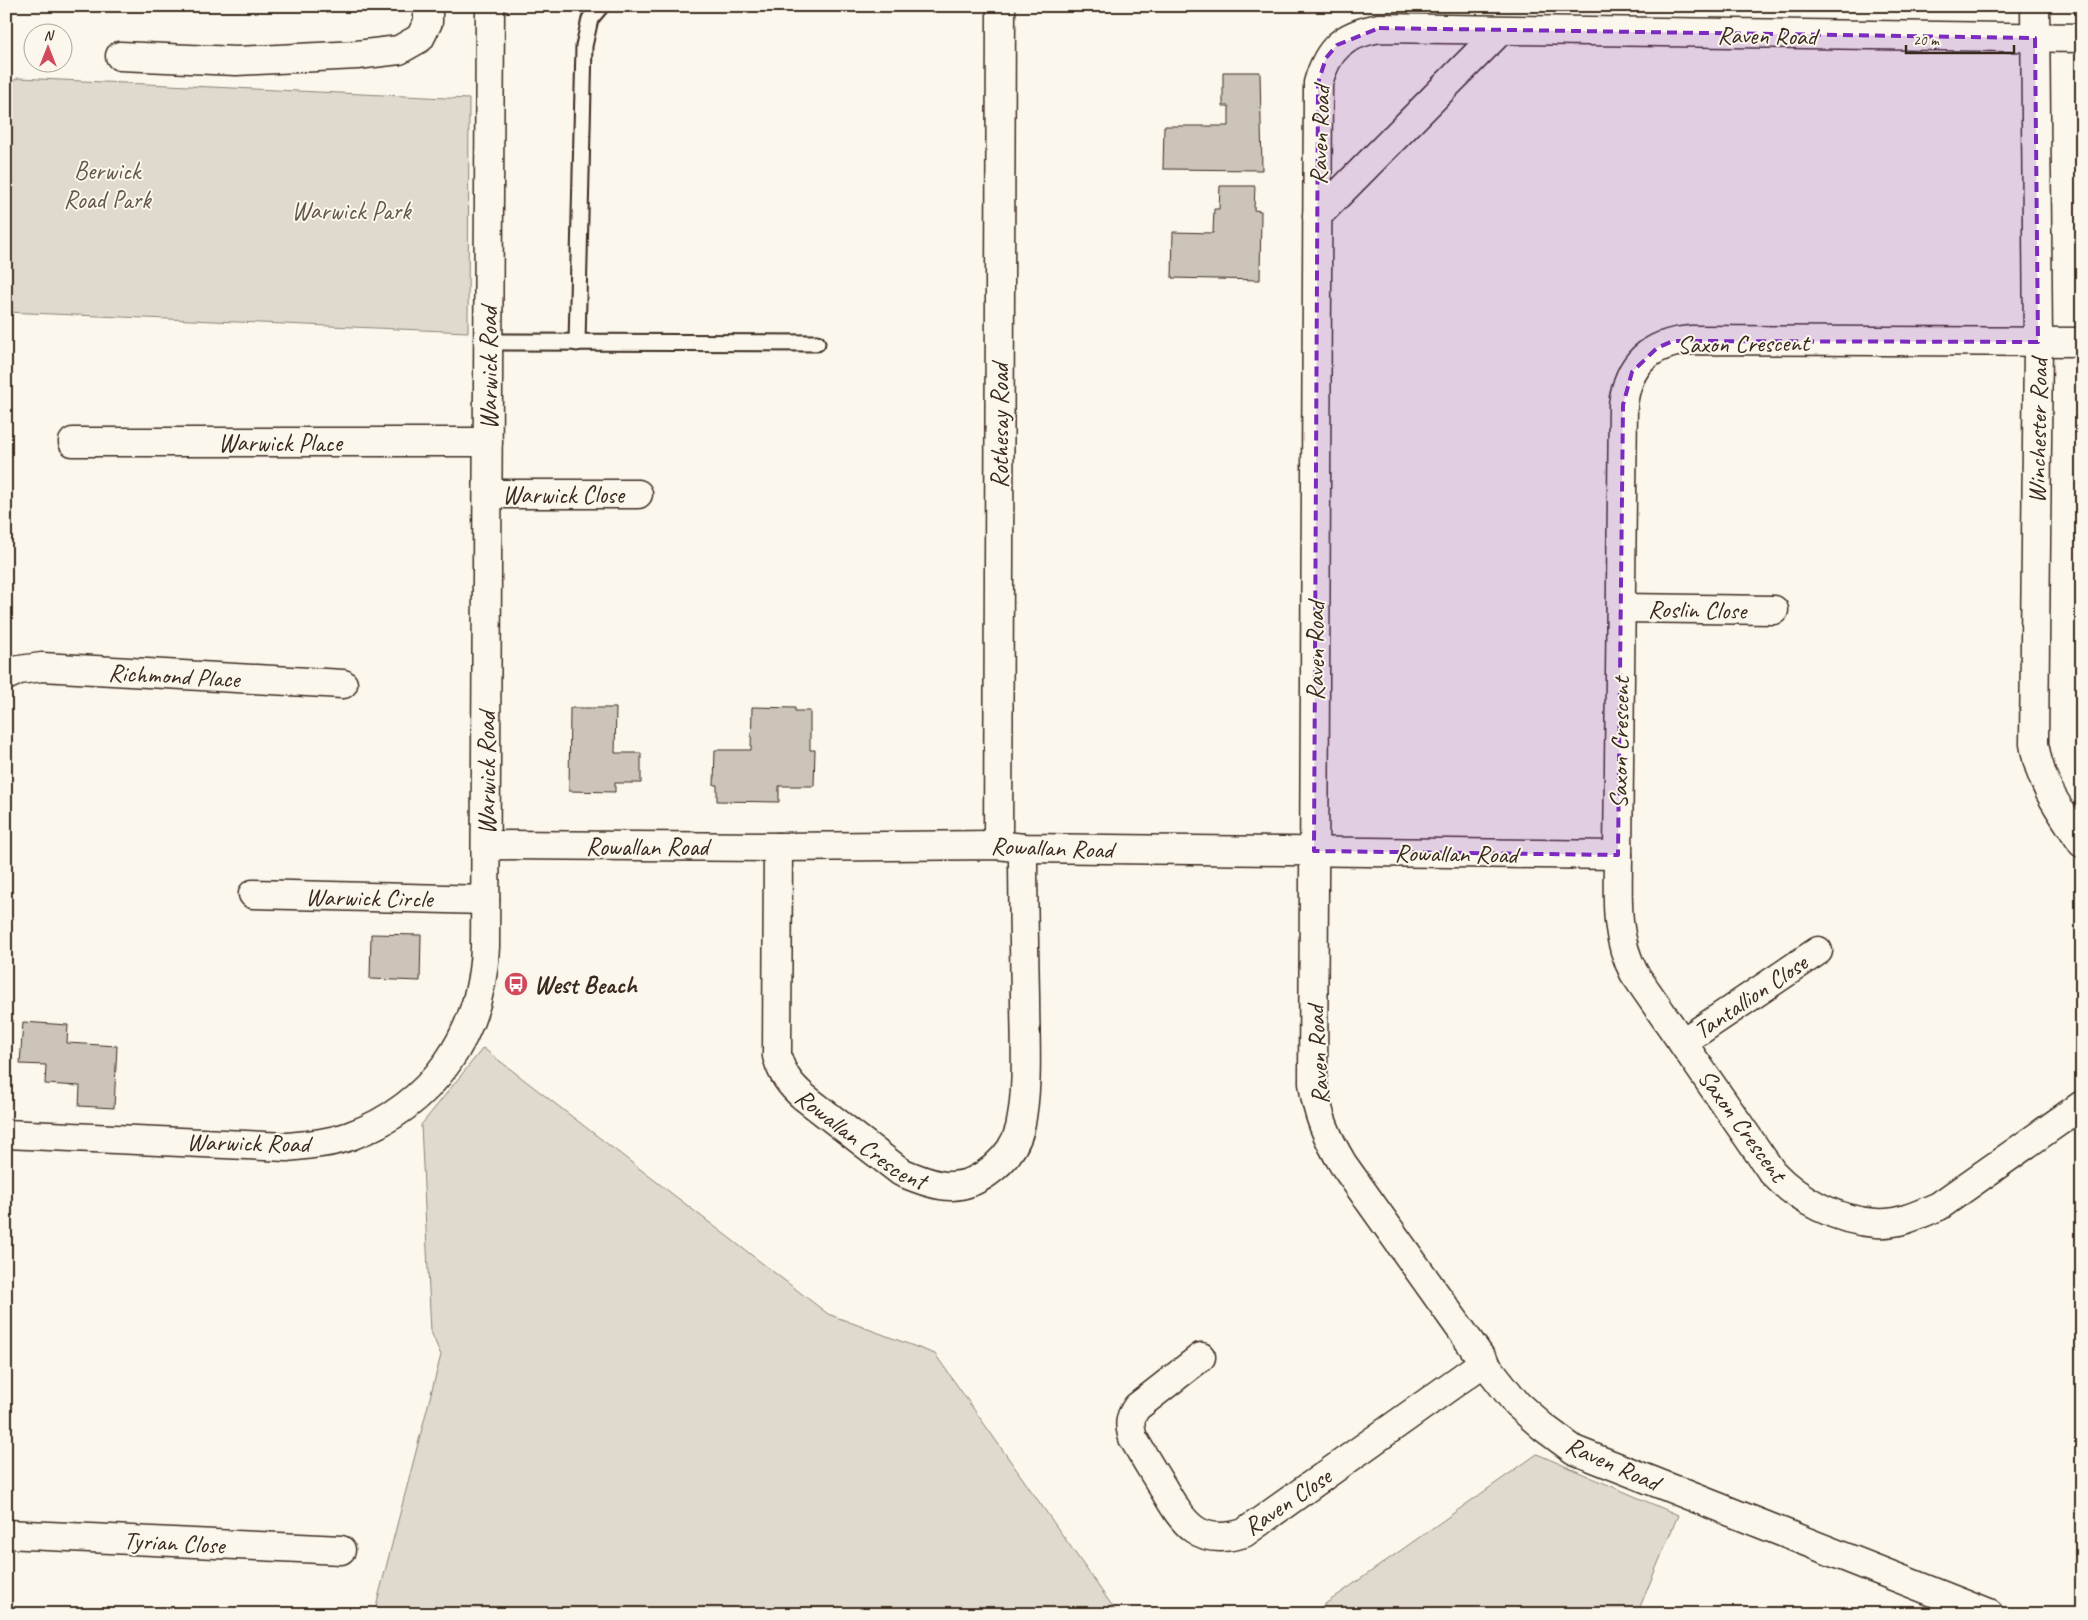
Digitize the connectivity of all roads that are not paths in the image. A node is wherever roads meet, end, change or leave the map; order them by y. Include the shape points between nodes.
1 (428, 6) edge
2 (490, 6) edge
3 (601, 6) edge
4 (1001, 6) edge
5 (2036, 6) edge
6 (1500, 31) junction
7 (2035, 38) junction
8 (2082, 38) edge
9 (120, 56) dead end
10 (1318, 216) junction
11 (488, 342) junction
12 (2038, 342) junction
13 (2082, 342) edge
14 (577, 343) junction
15 (817, 343) dead end
16 (73, 442) dead end
17 (488, 442) junction
18 (488, 494) junction
19 (638, 494) dead end
20 (1621, 608) junction
21 (1774, 610) dead end
22 (6, 676) edge
23 (343, 684) dead end
24 (2082, 843) edge
25 (486, 845) junction
26 (1010, 846) junction
27 (778, 847) junction
28 (1314, 851) junction
29 (1618, 855) junction
30 (253, 894) dead end
31 (485, 900) junction
32 (1818, 951) dead end
33 (1683, 1042) junction
34 (2082, 1104) edge
35 (6, 1134) edge
36 (1201, 1358) dead end
37 (1484, 1362) junction
38 (6, 1534) edge
39 (341, 1550) dead end
40 (1989, 1614) edge

1 - 9 street via 428,22 420,38 399,50 236,60
2 - 11 street, Warwick Road
3 - 14 lane via 590,19 584,46
4 - 26 street, Rothesay Road
5 - 7 street, Winchester Road
6 - 7 street, Raven Road
6 - 10 street, Raven Road
6 - 10 street, Raven Road via 1379,28 1337,45 1326,58 1318,83
7 - 8 street, Raven Road
7 - 12 street, Winchester Road
10 - 28 street, Raven Road
11 - 14 lane
11 - 17 street, Warwick Road
12 - 13 street, Saxon Crescent
12 - 20 street, Saxon Crescent via 1691,340 1673,341 1657,348 1643,358 1625,388
12 - 24 street, Winchester Road via 2034,744 2037,763 2050,797
14 - 15 lane
16 - 17 street, Warwick Place
17 - 18 street, Warwick Road
18 - 19 street, Warwick Close
18 - 25 street, Warwick Road
20 - 21 street, Roslin Close
20 - 29 street, Saxon Crescent
22 - 23 street, Richmond Place via 19,670 42,667
25 - 27 street, Rowallan Road
25 - 31 street, Warwick Road
26 - 27 street, Rowallan Road
26 - 27 street, Rowallan Crescent via 1026,1085 1019,1130 1009,1150 991,1170 980,1179 952,1186 920,1180 901,1172 804,1097 784,1076 777,1056
26 - 28 street, Rowallan Road
28 - 29 street, Rowallan Road
28 - 37 street, Raven Road via 1313,1084 1322,1124 1344,1164
29 - 33 street, Saxon Crescent via 1619,930 1626,959
30 - 31 street, Warwick Circle
31 - 35 street, Warwick Road via 482,984 464,1037 432,1083 405,1107 378,1124 319,1144 287,1147
32 - 33 street, Tantallion Close
33 - 34 street, Saxon Crescent via 1780,1181 1811,1204 1845,1217 1877,1224 1894,1222 1939,1206
36 - 37 street, Raven Close via 1137,1406 1129,1426 1180,1517 1204,1536 1217,1538 1244,1533
37 - 40 street, Raven Road via 1517,1404 1574,1450
38 - 39 street, Tyrian Close

